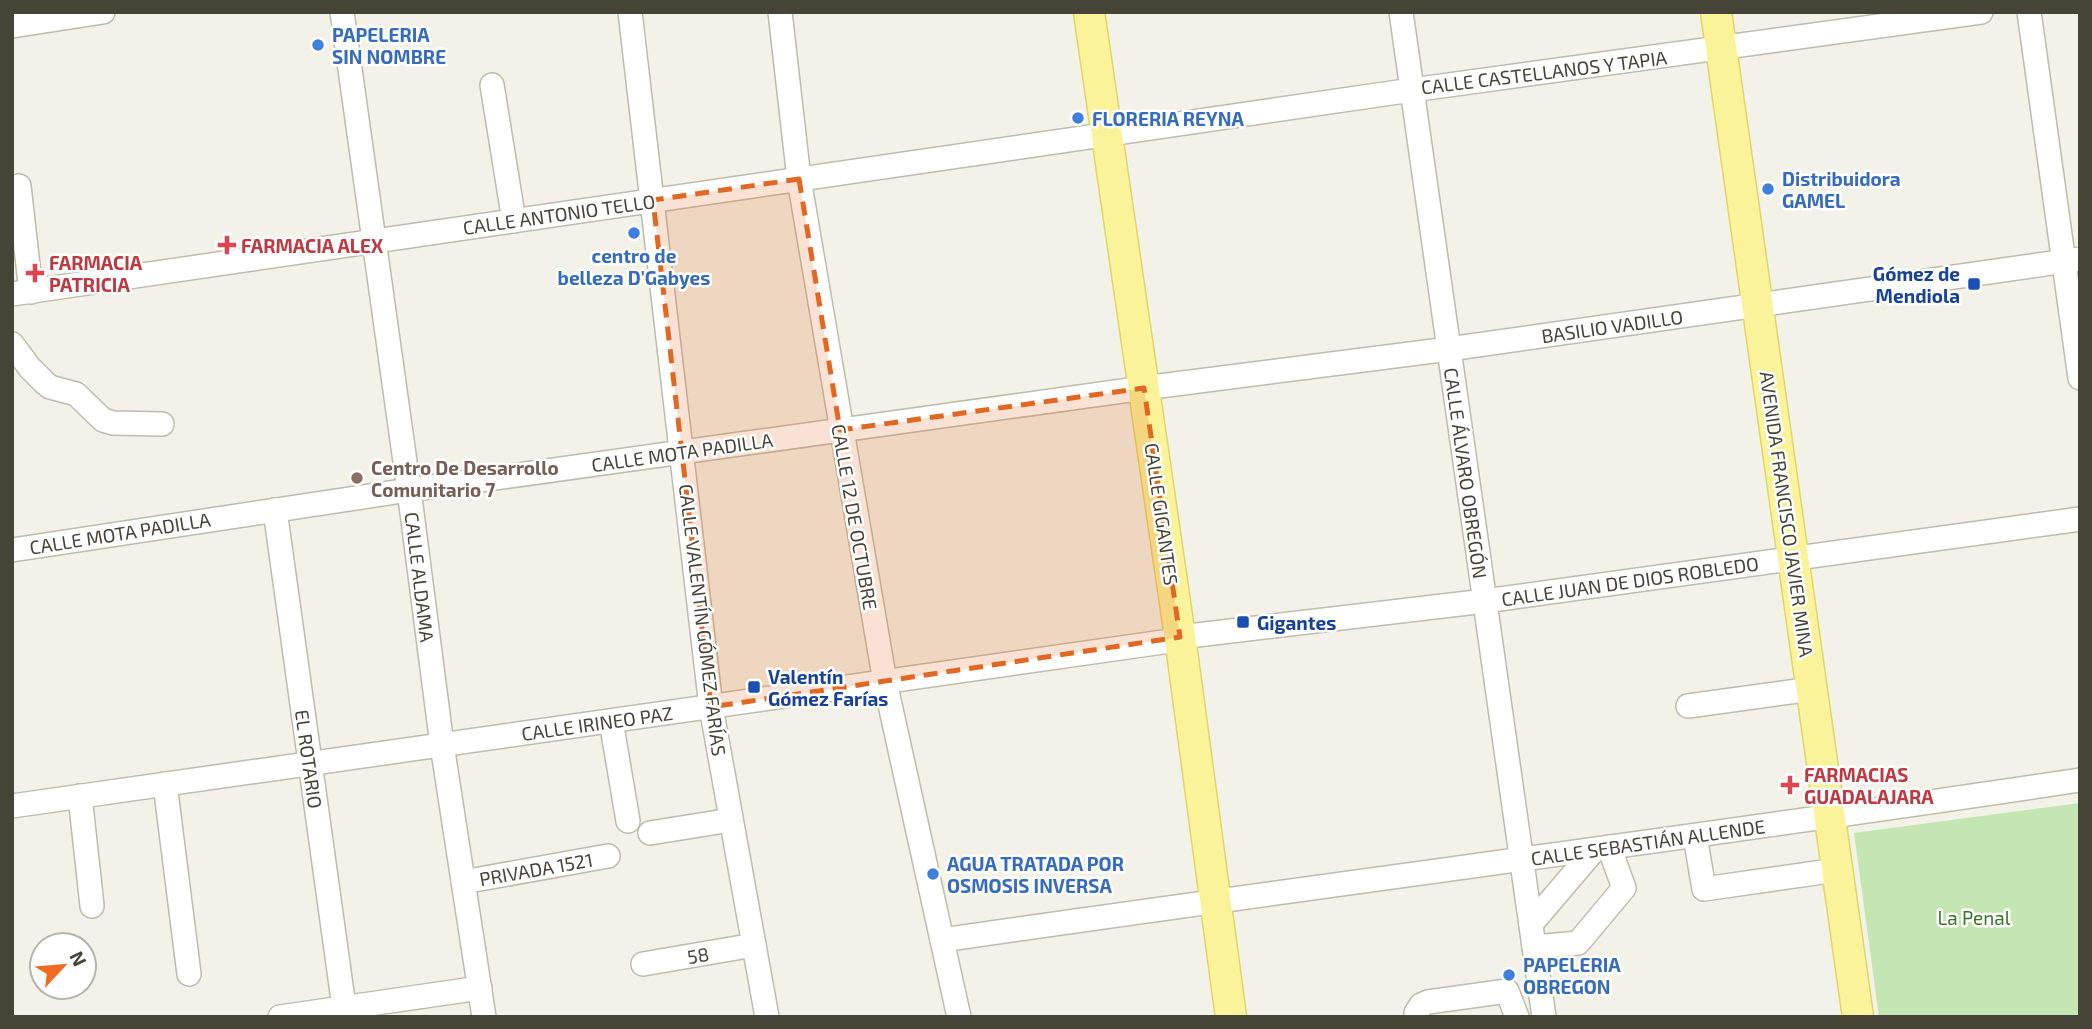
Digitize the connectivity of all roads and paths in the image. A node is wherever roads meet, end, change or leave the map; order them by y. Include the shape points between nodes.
1 (103, 12) edge
2 (342, 12) edge
3 (630, 12) edge
4 (780, 12) edge
5 (1089, 12) edge
6 (1401, 12) edge
7 (1716, 12) edge
8 (1982, 12) edge
9 (2029, 12) edge
10 (12, 26) edge
11 (1721, 49) junction
12 (492, 85) dead end
13 (1412, 90) junction
14 (1107, 134) junction
15 (799, 179) junction
16 (19, 186) dead end
17 (653, 200) junction
18 (514, 221) junction
19 (374, 241) junction
20 (2071, 260) edge
21 (22, 293) edge
22 (1758, 305) junction
23 (12, 345) edge
24 (1449, 349) junction
25 (2080, 378) edge
26 (1144, 388) junction
27 (162, 424) dead end
28 (840, 430) junction
29 (682, 452) junction
30 (409, 490) junction
31 (275, 510) junction
32 (2080, 519) edge
33 (12, 550) edge
34 (1794, 559) junction
35 (1485, 601) junction
36 (1180, 637) junction
37 (885, 682) junction
38 (1812, 689) junction
39 (1688, 706) dead end
40 (711, 707) junction
41 (611, 721) junction
42 (442, 745) junction
43 (310, 764) junction
44 (2080, 780) edge
45 (165, 784) junction
46 (80, 796) junction
47 (12, 806) edge
48 (1830, 818) junction
49 (731, 820) junction
50 (628, 821) dead end
51 (650, 833) dead end
52 (1695, 836) junction
53 (1601, 848) junction
54 (608, 856) dead end
55 (1521, 859) junction
56 (1838, 870) junction
57 (463, 882) junction
58 (1215, 900) junction
59 (92, 906) dead end
60 (1531, 924) junction
61 (942, 940) junction
62 (754, 945) junction
63 (1534, 947) junction
64 (643, 964) dead end
65 (189, 974) dead end
66 (480, 988) junction
67 (344, 1007) junction
68 (1544, 1014) edge
69 (1517, 1015) edge
70 (280, 1017) edge
71 (484, 1017) edge
72 (767, 1017) edge
73 (959, 1017) edge
74 (1231, 1017) edge
75 (1417, 1017) edge
76 (1858, 1017) edge

1 - 10 street
2 - 19 street, CALLE ALDAMA
3 - 17 street, CALLE VALENTÍN GÓMEZ FARÍAS
4 - 15 street, CALLE 12 DE OCTUBRE
5 - 14 main road, CALLE GIGANTES
6 - 13 street, CALLE ÁLVARO OBREGÓN
7 - 11 main road, AVENIDA FRANCISCO JAVIER MINA
8 - 11 street, CALLE CASTELLANOS Y TAPIA
9 - 20 street
11 - 13 street, CALLE CASTELLANOS Y TAPIA
11 - 22 main road, AVENIDA FRANCISCO JAVIER MINA
12 - 18 street
13 - 14 street, CALLE CASTELLANOS Y TAPIA
13 - 24 street, CALLE ÁLVARO OBREGÓN
14 - 15 street, CALLE ANTONIO TELLO
14 - 26 main road, CALLE GIGANTES
15 - 17 street, CALLE ANTONIO TELLO
15 - 28 street, CALLE 12 DE OCTUBRE
16 - 21 street
17 - 18 street, CALLE ANTONIO TELLO
17 - 29 street, CALLE VALENTÍN GÓMEZ FARÍAS
18 - 19 street, CALLE ANTONIO TELLO
19 - 21 street, CALLE ANTONIO TELLO
19 - 30 street, CALLE ALDAMA
20 - 22 street, BASILIO VADILLO
20 - 25 street
22 - 24 street, BASILIO VADILLO
22 - 34 main road, AVENIDA FRANCISCO JAVIER MINA
23 - 27 street via 45,383 76,394 103,419
24 - 26 street, BASILIO VADILLO
24 - 35 street, CALLE ÁLVARO OBREGÓN
26 - 28 street, CALLE MOTA PADILLA
26 - 36 main road, CALLE GIGANTES
28 - 29 street, CALLE MOTA PADILLA
28 - 37 street, CALLE 12 DE OCTUBRE
29 - 30 street, CALLE MOTA PADILLA
29 - 40 street, CALLE VALENTÍN GÓMEZ FARÍAS
30 - 31 street, CALLE MOTA PADILLA
30 - 42 street, CALLE ALDAMA
31 - 33 street, CALLE MOTA PADILLA
31 - 43 street, EL ROTARIO
32 - 34 street, CALLE JUAN DE DIOS ROBLEDO
34 - 35 street, CALLE JUAN DE DIOS ROBLEDO
34 - 38 main road, AVENIDA FRANCISCO JAVIER MINA
35 - 36 street, CALLE JUAN DE DIOS ROBLEDO
35 - 55 street, CALLE ÁLVARO OBREGÓN
36 - 37 street, CALLE IRINEO PAZ
36 - 58 main road, CALLE GIGANTES
37 - 40 street, CALLE IRINEO PAZ
37 - 61 street, CALLE 12 DE OCTUBRE
38 - 39 street
38 - 48 main road, AVENIDA FRANCISCO JAVIER MINA
40 - 41 street, CALLE IRINEO PAZ
40 - 49 street, CALLE VALENTÍN GÓMEZ FARÍAS
41 - 42 street, CALLE IRINEO PAZ
41 - 50 street
42 - 43 street, CALLE IRINEO PAZ
42 - 57 street, CALLE ALDAMA
43 - 45 street, CALLE IRINEO PAZ
43 - 67 street, EL ROTARIO
44 - 48 street, CALLE SEBASTIÁN ALLENDE
45 - 46 street, CALLE IRINEO PAZ
45 - 65 street
46 - 47 street, CALLE IRINEO PAZ
46 - 59 street
48 - 52 street, CALLE SEBASTIÁN ALLENDE
48 - 56 main road, AVENIDA FRANCISCO JAVIER MINA
49 - 51 street
49 - 62 street, CALLE VALENTÍN GÓMEZ FARÍAS
52 - 53 street, CALLE SEBASTIÁN ALLENDE
52 - 56 street via 1704,888
53 - 55 street, CALLE SEBASTIÁN ALLENDE
53 - 60 street
53 - 63 street via 1625,888 1578,943
54 - 57 street, PRIVADA 1521
55 - 58 street, CALLE SEBASTIÁN ALLENDE
55 - 60 street, CALLE ÁLVARO OBREGÓN
56 - 76 main road, AVENIDA FRANCISCO JAVIER MINA
57 - 66 street, CALLE ALDAMA
58 - 61 street, CALLE SEBASTIÁN ALLENDE
58 - 74 main road, CALLE GIGANTES
60 - 63 street, CALLE ÁLVARO OBREGÓN
61 - 73 street, CALLE 12 DE OCTUBRE
62 - 64 street, 58
62 - 72 street, CALLE VALENTÍN GÓMEZ FARÍAS
63 - 68 street, CALLE ÁLVARO OBREGÓN
66 - 67 street
66 - 71 street, CALLE ALDAMA
67 - 70 street
68 - 69 street
69 - 75 street via 1507,991 1428,1002 1421,1005

